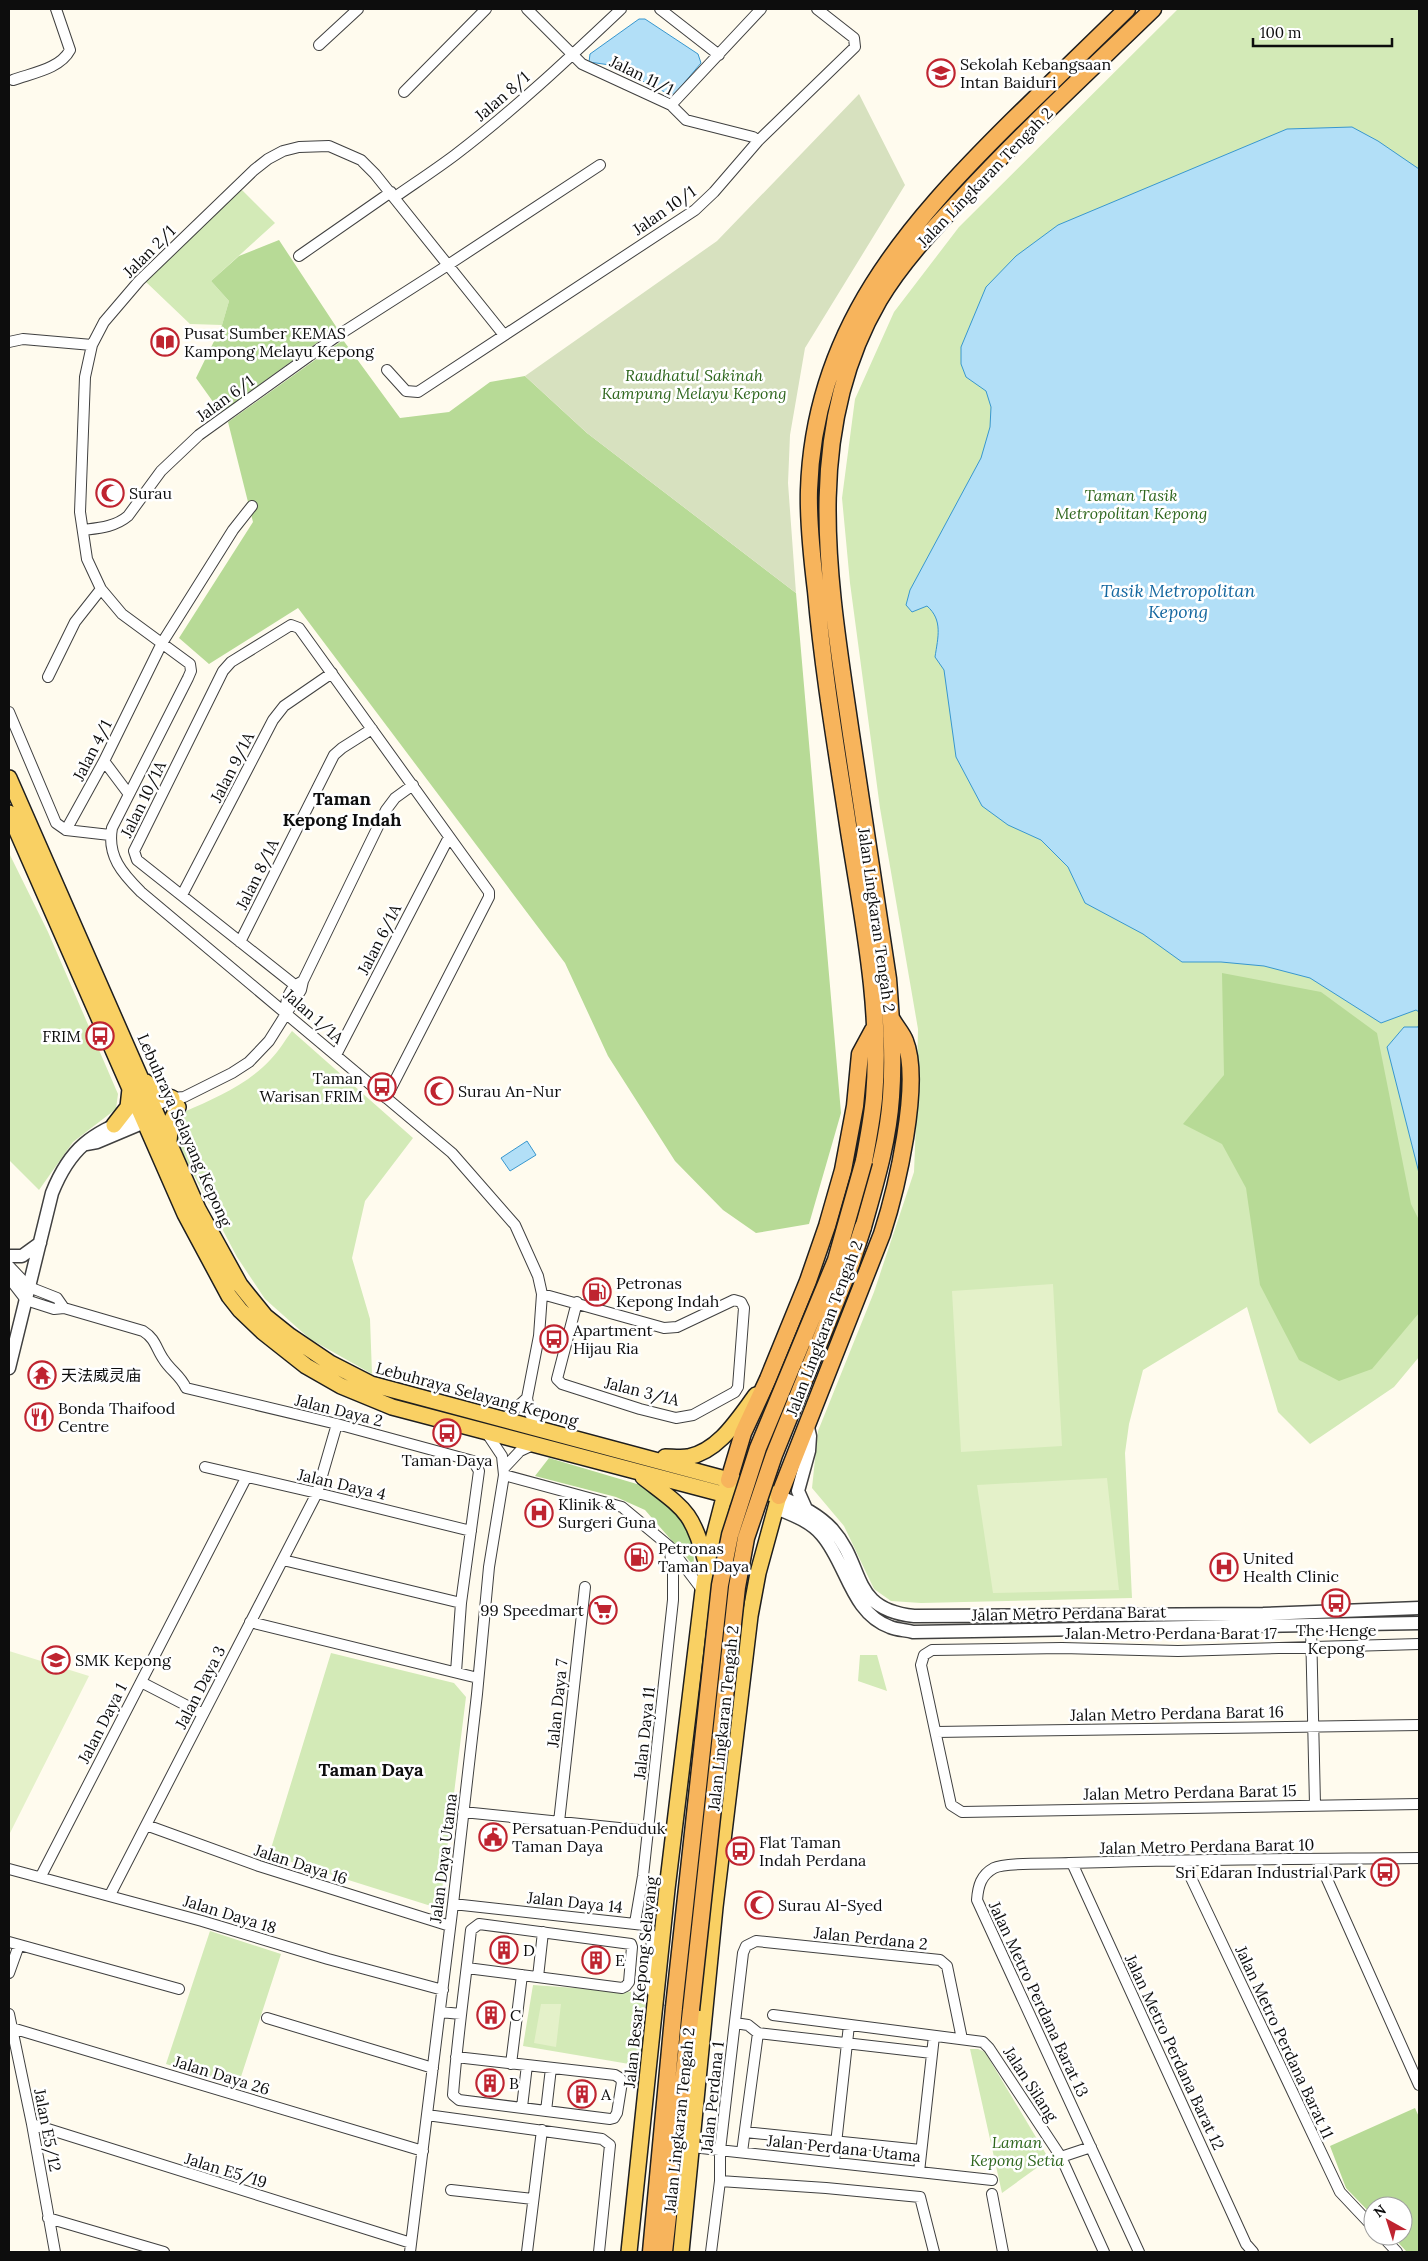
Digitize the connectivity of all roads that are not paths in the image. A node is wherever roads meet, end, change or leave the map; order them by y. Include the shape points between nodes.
1 (56, 9) edge
2 (358, 9) edge
3 (486, 9) edge
4 (527, 9) edge
5 (621, 9) edge
6 (660, 9) edge
7 (762, 9) edge
8 (816, 9) edge
9 (1127, 9) edge
10 (1153, 9) edge
11 (319, 45) dead end
12 (572, 55) junction
13 (719, 55) junction
14 (13, 80) dead end
15 (404, 92) dead end
16 (671, 105) junction
17 (758, 141) junction
18 (600, 165) dead end
19 (393, 195) junction
20 (299, 256) dead end
21 (448, 265) junction
22 (504, 335) junction
23 (9, 342) edge
24 (92, 345) junction
25 (387, 370) dead end
26 (252, 506) dead end
27 (83, 530) junction
28 (101, 588) junction
29 (162, 643) junction
30 (332, 673) junction
31 (48, 677) dead end
32 (9, 712) edge
33 (372, 729) junction
34 (104, 761) junction
35 (9, 778) edge
36 (413, 785) junction
37 (128, 793) junction
38 (9, 813) edge
39 (66, 830) junction
40 (110, 835) junction
41 (449, 837) junction
42 (182, 895) junction
43 (240, 942) junction
44 (300, 985) junction
45 (287, 1012) junction
46 (891, 1018) junction
47 (874, 1026) junction
48 (336, 1055) junction
49 (137, 1071) junction
50 (130, 1087) junction
51 (386, 1098) junction
52 (178, 1101) junction
53 (149, 1115) junction
54 (114, 1125) junction
55 (84, 1144) junction
56 (170, 1145) junction
57 (40, 1243) junction
58 (9, 1256) edge
59 (9, 1266) edge
60 (9, 1278) edge
61 (27, 1294) junction
62 (542, 1294) junction
63 (577, 1302) junction
64 (12, 1347) edge
65 (9, 1368) edge
66 (768, 1379) junction
67 (527, 1398) junction
68 (502, 1420) junction
69 (807, 1423) junction
70 (337, 1424) junction
71 (539, 1429) junction
72 (484, 1431) junction
73 (743, 1433) junction
74 (535, 1444) junction
75 (799, 1445) junction
76 (638, 1457) junction
77 (205, 1468) dead end
78 (505, 1471) junction
79 (636, 1472) junction
80 (246, 1478) junction
81 (726, 1487) junction
82 (317, 1493) junction
83 (778, 1502) junction
84 (806, 1509) junction
85 (472, 1531) junction
86 (669, 1546) junction
87 (709, 1557) junction
88 (283, 1560) junction
89 (758, 1573) junction
90 (585, 1587) dead end
91 (703, 1591) junction
92 (462, 1603) junction
93 (1419, 1608) edge
94 (894, 1614) junction
95 (250, 1622) junction
96 (1419, 1624) edge
97 (1311, 1626) junction
98 (890, 1627) junction
99 (1419, 1644) edge
100 (1310, 1647) junction
101 (456, 1672) junction
102 (478, 1678) junction
103 (141, 1682) junction
104 (203, 1714) junction
105 (1419, 1725) edge
106 (1312, 1726) junction
107 (936, 1732) junction
108 (1419, 1804) edge
109 (1314, 1805) junction
110 (463, 1812) junction
111 (559, 1822) junction
112 (146, 1825) junction
113 (648, 1831) junction
114 (1419, 1858) edge
115 (1318, 1859) junction
116 (1183, 1861) junction
117 (1072, 1863) junction
118 (995, 1867) joint
119 (9, 1868) edge
120 (40, 1876) junction
121 (110, 1895) junction
122 (453, 1904) junction
123 (636, 1923) junction
124 (450, 1926) junction
125 (543, 1932) junction
126 (9, 1942) edge
127 (20, 1945) junction
128 (746, 1946) joint
129 (467, 1968) junction
130 (9, 1973) edge
131 (522, 1975) junction
132 (538, 1977) junction
133 (180, 1989) dead end
134 (443, 1990) junction
135 (655, 2001) junction
136 (440, 2012) junction
137 (9, 2014) edge
138 (461, 2014) junction
139 (773, 2015) dead end
140 (267, 2018) dead end
141 (735, 2023) junction
142 (849, 2025) junction
143 (12, 2028) junction
144 (758, 2033) junction
145 (934, 2036) junction
146 (962, 2039) junction
147 (847, 2043) junction
148 (932, 2053) junction
149 (456, 2057) junction
150 (511, 2064) junction
151 (527, 2065) junction
152 (433, 2068) junction
153 (551, 2068) junction
154 (1419, 2086) edge
155 (522, 2107) junction
156 (546, 2111) junction
157 (427, 2115) junction
158 (32, 2124) junction
159 (542, 2130) junction
160 (745, 2132) junction
161 (836, 2141) junction
162 (1091, 2146) junction
163 (692, 2147) junction
164 (720, 2150) junction
165 (922, 2150) junction
166 (423, 2151) junction
167 (742, 2152) junction
168 (1061, 2157) junction
169 (834, 2162) junction
170 (919, 2172) junction
171 (992, 2180) dead end
172 (720, 2181) junction
173 (450, 2190) dead end
174 (992, 2194) dead end
175 (534, 2199) junction
176 (1363, 2216) edge
177 (48, 2218) junction
178 (411, 2248) edge
179 (55, 2252) edge
180 (164, 2252) edge
181 (527, 2252) edge
182 (599, 2252) edge
183 (629, 2252) edge
184 (651, 2252) edge
185 (664, 2252) edge
186 (681, 2252) edge
187 (710, 2252) edge
188 (934, 2252) edge
189 (1003, 2252) edge
190 (1104, 2252) edge
191 (1139, 2252) edge
192 (1253, 2252) edge

1 - 14 street via 70,50 65,59
2 - 11 street
3 - 15 street
4 - 12 street, Jalan 11/1
5 - 12 street, Jalan 8/1
6 - 13 street
7 - 13 street
8 - 17 street, Jalan 10/1 via 854,38 855,47
9 - 47 highway, Jalan Lingkaran Tengah 2 via 978,155 918,220 866,293 829,378 813,446 809,490 812,551 819,627 862,913
10 - 46 highway, Jalan Lingkaran Tengah 2 via 988,170 930,232 880,299 845,381 832,438 826,489 828,552 835,624 888,978
12 - 16 street, Jalan 11/1 via 582,64
12 - 19 street, Jalan 8/1 via 454,156
13 - 16 street
16 - 17 street, Jalan 11/1 via 686,120
17 - 22 street, Jalan 10/1 via 695,210
18 - 21 street, Jalan 6/1
19 - 20 street, Jalan 8/1
19 - 21 street, Jalan 2/1
19 - 24 street, Jalan 2/1 via 361,160 329,146 283,151 254,170 139,282 104,322
21 - 22 street, Jalan 2/1
21 - 27 street, Jalan 6/1 via 337,336 199,435 161,471 121,522
22 - 25 street, Jalan 10/1 via 418,392 406,391
23 - 24 street via 23,339
24 - 27 street, Jalan 2/1 via 85,377 80,512
26 - 29 street, Jalan 4/1 via 233,530
27 - 28 street, Jalan 2/1 via 86,559
28 - 29 street, Jalan 2/1 via 122,614
28 - 31 street via 75,622
29 - 34 street, Jalan 4/1
29 - 37 street, Jalan 2/1 via 190,664 191,671
30 - 33 street
30 - 42 street, Jalan 9/1A via 284,706 273,720
30 - 42 street, Jalan 10/1A via 299,628 291,625 231,662 223,671 134,851 137,860
32 - 39 street via 56,823
33 - 36 street
33 - 43 street, Jalan 8/1A via 334,755
34 - 37 street
34 - 39 street, Jalan 4/1
35 - 49 main road, Lebuhraya Selayang Kepong
36 - 41 street
36 - 44 street via 395,798 386,810
37 - 40 street
38 - 50 main road, Lebuhraya Selayang Kepong
39 - 40 street
40 - 45 street, Jalan 1/1A via 115,861 130,880 157,906
41 - 48 street, Jalan 6/1A
41 - 51 street via 485,885 489,898
42 - 43 street, Jalan 10/1A
43 - 44 street, Jalan 10/1A
44 - 45 street via 285,1003
45 - 48 street, Jalan 1/1A
45 - 52 street via 264,1047 248,1062
46 - 69 highway via 905,1041 909,1065 909,1111 893,1200
46 - 185 highway, Jalan Lingkaran Tengah 2, bridge via 891,1096 880,1165 851,1264 774,1456 746,1538 737,1587
47 - 66 highway via 860,1054 855,1106 843,1170 827,1226
47 - 184 highway, Jalan Lingkaran Tengah 2, bridge via 874,1097 864,1161 836,1260 758,1448 730,1534 720,1585
48 - 51 street, Jalan 1/1A
49 - 52 main road via 154,1091
49 - 53 main road, Lebuhraya Selayang Kepong
50 - 53 main road, Lebuhraya Selayang Kepong
50 - 54 main road via 128,1107
51 - 62 street, Jalan 1/1A via 452,1153 515,1225 538,1276
52 - 53 street
52 - 56 main road via 171,1122
53 - 54 street
53 - 55 street via 97,1142
53 - 56 main road, Lebuhraya Selayang Kepong
53 - 72 main road, Lebuhraya Selayang Kepong via 186,1214 229,1296 263,1332 323,1377 364,1397
54 - 55 street via 95,1134
55 - 57 street via 70,1157 58,1177
56 - 68 main road, Lebuhraya Selayang Kepong via 198,1209 235,1276 265,1316 330,1363 370,1384
57 - 58 street via 22,1256
57 - 61 street
59 - 61 street
60 - 61 street
61 - 64 street
61 - 70 street, Jalan Daya 2 via 54,1309 64,1308 143,1331 151,1336 164,1360 186,1388
62 - 63 street
62 - 67 street, Jalan 1/1A via 539,1336
63 - 63 street, Jalan 3/1A via 664,1328 677,1327 734,1300 741,1302 744,1308 738,1387 735,1392 693,1415 676,1418 558,1382
64 - 65 street
66 - 73 highway
66 - 76 main road via 733,1426 699,1454
67 - 68 street
67 - 71 street, Jalan 1/1A via 530,1414
68 - 71 main road, Lebuhraya Selayang Kepong
69 - 75 highway
69 - 84 street via 809,1450 798,1490
70 - 82 street, Jalan Daya 3
70 - 85 street, Jalan Daya 2 via 473,1461 478,1471
71 - 76 main road, Lebuhraya Selayang Kepong
72 - 74 main road, Lebuhraya Selayang Kepong
72 - 78 street via 499,1450
73 - 75 highway via 747,1448 765,1462 784,1458
73 - 81 highway
74 - 78 street via 520,1451
74 - 79 main road, Lebuhraya Selayang Kepong
75 - 83 highway
76 - 81 main road, Lebuhraya Selayang Kepong
77 - 80 street, Jalan Daya 4
78 - 86 street via 622,1507
78 - 102 street, Jalan Daya Utama
79 - 81 main road, Lebuhraya Selayang Kepong
79 - 87 main road via 691,1518
80 - 82 street, Jalan Daya 4
80 - 103 street, Jalan Daya 1
81 - 83 main road, Lebuhraya Selayang Kepong
81 - 87 main road, Jalan Besar Kepong Selayang
82 - 85 street, Jalan Daya 4
82 - 88 street, Jalan Daya 3
83 - 84 street, Jalan Metro Perdana Barat
83 - 89 main road
83 - 98 street, Jalan Metro Perdana Barat via 822,1535 859,1601 871,1616
84 - 94 street, Jalan Metro Perdana Barat via 822,1519 842,1542 867,1596
85 - 92 street
86 - 91 street
86 - 113 street, Jalan Daya 11 via 673,1600
87 - 89 main road via 729,1533 747,1530 755,1535 758,1544
87 - 91 main road, Jalan Besar Kepong Selayang
88 - 92 street
88 - 95 street, Jalan Daya 3
89 - 163 main road via 715,1907
90 - 111 street, Jalan Daya 7
91 - 135 main road, Jalan Besar Kepong Selayang
92 - 101 street
93 - 94 street, Jalan Metro Perdana Barat via 1263,1614
94 - 98 street
95 - 101 street
95 - 104 street, Jalan Daya 3
96 - 97 street, Jalan Metro Perdana Barat
97 - 98 street, Jalan Metro Perdana Barat via 913,1632
97 - 100 street
99 - 100 street, Jalan Metro Perdana Barat 17
100 - 106 street
100 - 107 street, Jalan Metro Perdana Barat 17 via 932,1650 924,1655 921,1665
101 - 102 street
102 - 110 street, Jalan Daya Utama
103 - 104 street
103 - 120 street, Jalan Daya 1
104 - 112 street, Jalan Daya 3
105 - 106 street, Jalan Metro Perdana Barat 16
106 - 107 street, Jalan Metro Perdana Barat 16
106 - 109 street
107 - 109 street, Jalan Metro Perdana Barat 15 via 951,1805 962,1812
108 - 109 street, Jalan Metro Perdana Barat 15
110 - 111 street
110 - 122 street, Jalan Daya Utama
111 - 113 street
112 - 121 street, Jalan Daya 3
112 - 124 street, Jalan Daya 16 via 259,1866
113 - 123 street, Jalan Daya 11
114 - 115 street, Jalan Metro Perdana Barat 10
115 - 116 street, Jalan Metro Perdana Barat 10
115 - 154 street
116 - 117 street, Jalan Metro Perdana Barat 10
116 - 176 street, Jalan Metro Perdana Barat 11 via 1340,2192
117 - 118 street, Jalan Metro Perdana Barat 10
117 - 192 street, Jalan Metro Perdana Barat 12 via 1246,2244
118 - 162 street, Jalan Metro Perdana Barat 13 via 982,1877 977,1900
119 - 120 street, Jalan Daya 18
120 - 121 street, Jalan Daya 18
121 - 134 street, Jalan Daya 18
122 - 123 street, Jalan Daya 14
122 - 124 street, Jalan Daya Utama
123 - 135 street, Jalan Daya 14 via 650,1930 652,1936 650,1983
124 - 134 street, Jalan Daya Utama
125 - 129 street via 478,1924 471,1930
125 - 132 street
125 - 132 street via 631,1944 632,1947 628,1982 622,1988
126 - 127 street
127 - 130 street
127 - 133 street
128 - 141 street, Jalan Perdana 1
128 - 146 street, Jalan Perdana 2 via 756,1941 940,1960 947,1966
129 - 131 street
129 - 138 street
131 - 132 street
131 - 150 street
134 - 136 street, Jalan Daya Utama
135 - 183 main road, Jalan Besar Kepong Selayang
136 - 138 street
136 - 152 street, Jalan Daya Utama
137 - 143 street, Jalan E5/12
138 - 149 street
139 - 142 street
140 - 152 street
141 - 144 street via 748,2024
141 - 164 street, Jalan Perdana 1
142 - 145 street
142 - 147 street
143 - 158 street, Jalan E5/12
143 - 166 street, Jalan Daya 26
144 - 147 street
144 - 160 street
145 - 146 street
145 - 148 street
146 - 168 street, Jalan Silang via 983,2042 989,2048
147 - 148 street
147 - 161 street
148 - 165 street
149 - 150 street
149 - 155 street via 455,2098
150 - 151 street
151 - 153 street
151 - 155 street
152 - 157 street, Jalan Daya Utama
153 - 156 street
153 - 156 street via 615,2075 622,2082 614,2118
155 - 156 street
157 - 159 street
157 - 166 street, Jalan Daya Utama
158 - 177 street, Jalan E5/12
158 - 178 street, Jalan E5/19
159 - 175 street
159 - 182 street via 602,2138 610,2145
160 - 161 street
160 - 167 street
161 - 165 street
161 - 169 street
162 - 168 street
162 - 191 street, Jalan Metro Perdana Barat 13
163 - 164 street, Jalan Perdana Utama
163 - 186 main road
164 - 167 street, Jalan Perdana Utama
164 - 172 street, Jalan Perdana 1
165 - 170 street
166 - 178 street, Jalan Daya Utama
167 - 169 street, Jalan Perdana Utama
168 - 190 street, Jalan Silang
169 - 170 street, Jalan Perdana Utama
170 - 171 street, Jalan Perdana Utama
172 - 187 street, Jalan Perdana 1
172 - 188 street via 920,2197
173 - 175 street
174 - 189 street
175 - 181 street
177 - 179 street, Jalan E5/12
177 - 180 street

